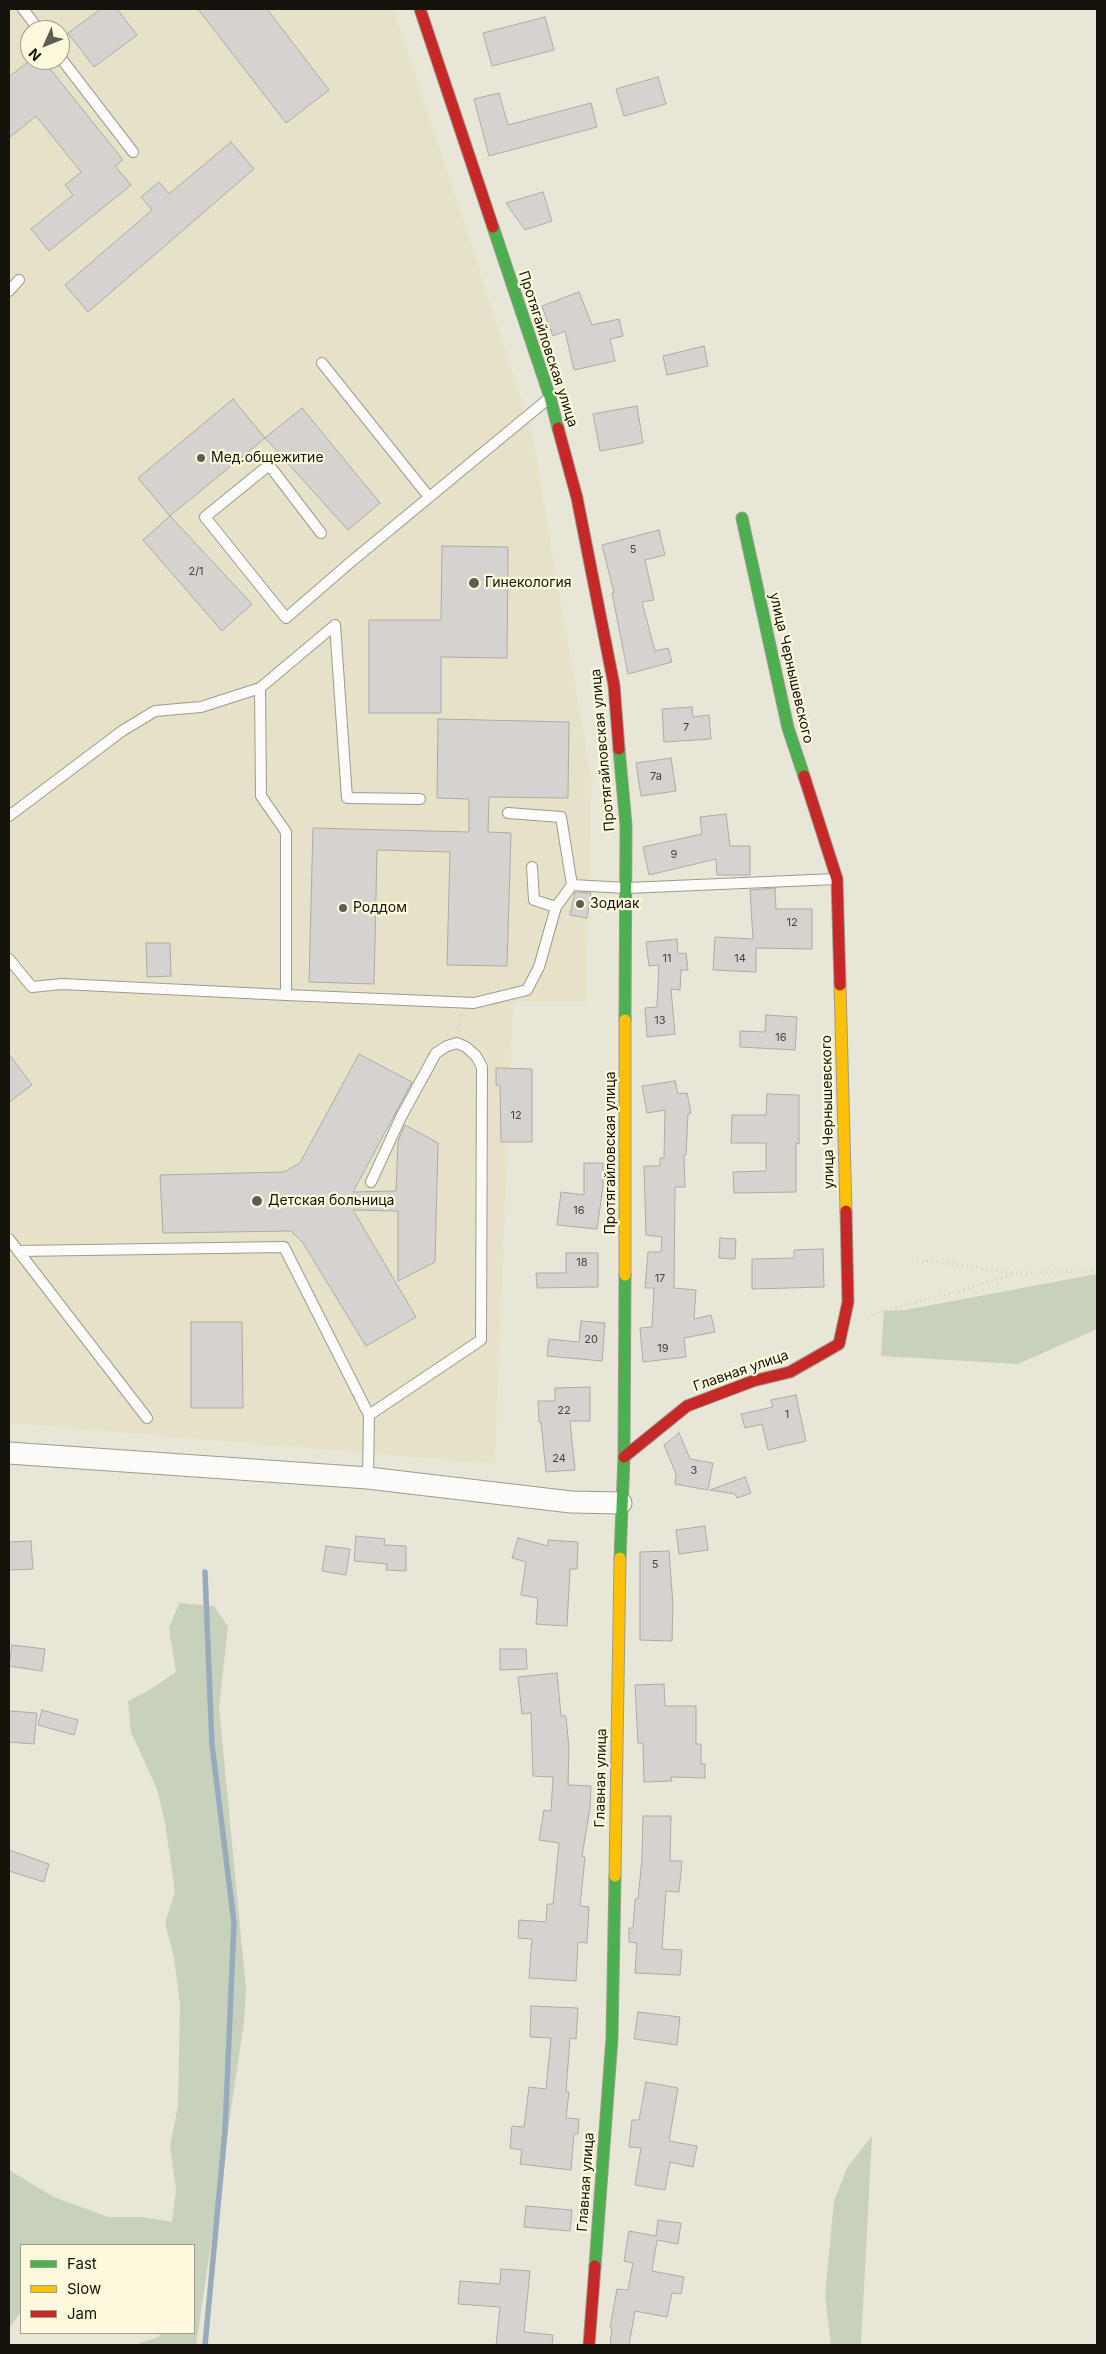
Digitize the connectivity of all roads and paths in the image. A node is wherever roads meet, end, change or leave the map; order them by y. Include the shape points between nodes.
1 (23, 9) edge
2 (420, 9) edge
3 (31, 20) edge
4 (70, 70) edge
5 (133, 152) dead end
6 (19, 280) dead end
7 (9, 291) edge
8 (322, 363) dead end
9 (550, 397) junction
10 (429, 497) junction
11 (742, 518) dead end
12 (321, 533) dead end
13 (260, 688) junction
14 (420, 799) dead end
15 (508, 813) dead end
16 (9, 816) edge
17 (532, 867) dead end
18 (837, 879) junction
19 (572, 884) junction
20 (627, 888) junction
21 (556, 907) junction
22 (9, 959) edge
23 (286, 995) junction
24 (371, 1182) dead end
25 (9, 1239) edge
26 (18, 1251) junction
27 (917, 1262) dead end
28 (1097, 1271) edge
29 (1015, 1273) junction
30 (874, 1313) dead end
31 (839, 1344) joint
32 (369, 1415) junction
33 (147, 1418) dead end
34 (9, 1453) edge
35 (624, 1457) junction
36 (368, 1478) junction
37 (621, 1503) junction
38 (589, 2345) edge

1 - 3 lane
2 - 9 street, Протягайловская улица
4 - 5 lane
6 - 7 lane
8 - 10 lane
9 - 10 lane
9 - 20 street, Протягайловская улица via 577,498 614,685 626,825
10 - 12 lane via 286,618 205,518 269,465
11 - 18 street, улица Чернышевского via 788,728
13 - 14 lane via 335,624 346,798
13 - 16 lane via 201,707 155,711 122,731
13 - 23 lane via 261,796 286,832
15 - 19 lane via 561,817
17 - 21 lane via 534,900
18 - 20 lane
18 - 31 street, улица Чернышевского via 848,1302
19 - 20 lane
19 - 21 lane
20 - 35 street, Протягайловская улица
21 - 23 lane via 539,967 527,990 474,1003
22 - 23 lane via 32,987 62,984
24 - 32 lane via 436,1053 457,1043 466,1047 482,1067 482,1340
25 - 26 lane
26 - 32 lane via 284,1247
26 - 33 lane
27 - 29 path via 934,1261
28 - 29 path
29 - 30 path via 967,1290
31 - 35 street, Главная улица via 790,1372 753,1380 687,1406
32 - 36 lane
34 - 36 street
35 - 37 street, Главная улица
36 - 37 street via 571,1502
37 - 38 street, Главная улица via 612,2038

